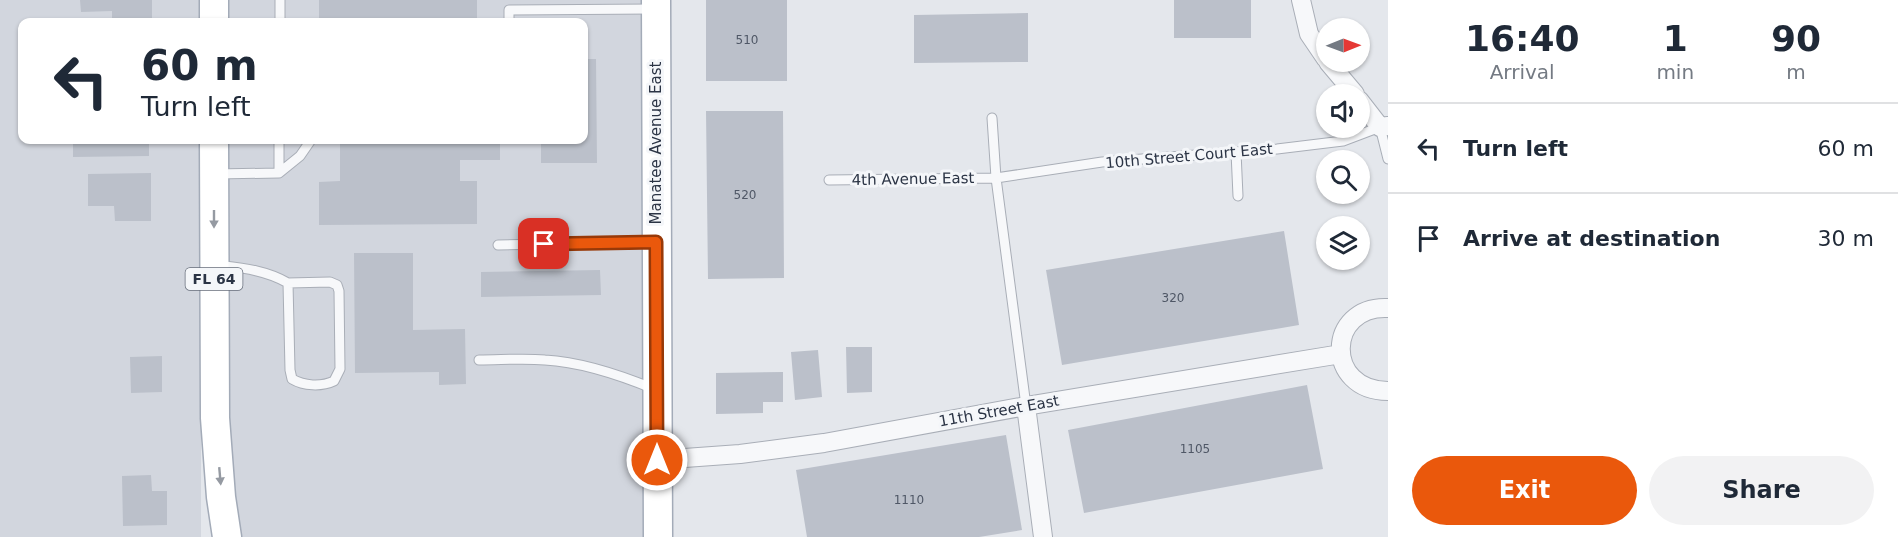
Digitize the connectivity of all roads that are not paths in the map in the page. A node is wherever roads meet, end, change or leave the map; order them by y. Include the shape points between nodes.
1 (214, 0) edge
2 (280, 0) edge
3 (1301, 0) edge
4 (656, 4) edge
5 (509, 5) edge
6 (214, 18) edge
7 (280, 18) edge
8 (1316, 44) edge
9 (1337, 72) edge
10 (1347, 84) edge
11 (1370, 111) edge
12 (993, 118) dead end
13 (1384, 126) edge
14 (214, 144) edge
15 (279, 144) edge
16 (308, 144) edge
17 (1236, 152) junction
18 (1388, 159) edge
19 (279, 173) junction
20 (214, 174) junction
21 (996, 178) junction
22 (829, 180) dead end
23 (1238, 196) dead end
24 (656, 242) junction
25 (498, 245) dead end
26 (214, 265) junction
27 (288, 283) junction
28 (1388, 308) edge
29 (1341, 354) junction
30 (479, 360) dead end
31 (657, 390) junction
32 (1388, 391) edge
33 (1026, 406) junction
34 (657, 460) junction
35 (227, 537) edge
36 (658, 537) edge
37 (1043, 537) edge

1 - 6 main road
2 - 7 lane
3 - 8 street via 1309,33
4 - 5 lane
4 - 24 main road, Manatee Avenue East
9 - 10 street
11 - 13 street
12 - 21 lane
13 - 17 lane, 10th Street Court East via 1343,141
13 - 18 lane
14 - 20 main road, FL 64
15 - 19 lane
16 - 19 lane
17 - 21 lane, 10th Street Court East via 1102,162
17 - 23 lane
19 - 20 lane
20 -> 26 main road, FL 64
21 - 22 lane, 4th Avenue East
21 - 33 lane
24 - 25 lane
24 - 31 main road, Manatee Avenue East
26 - 27 lane via 263,272
26 -> 35 main road, FL 64 via 215,418
27 - 27 lane via 292,379 306,385 327,384 334,381 340,369 337,285
28 - 29 street via 1377,307 1353,318 1345,329
29 - 32 street via 1344,368 1363,387
29 - 33 street, 11th Street East
30 - 31 lane via 570,363
31 - 34 main road, Manatee Avenue East
33 - 34 street, 11th Street East via 824,443
33 - 37 street
34 - 36 main road, Manatee Avenue East

